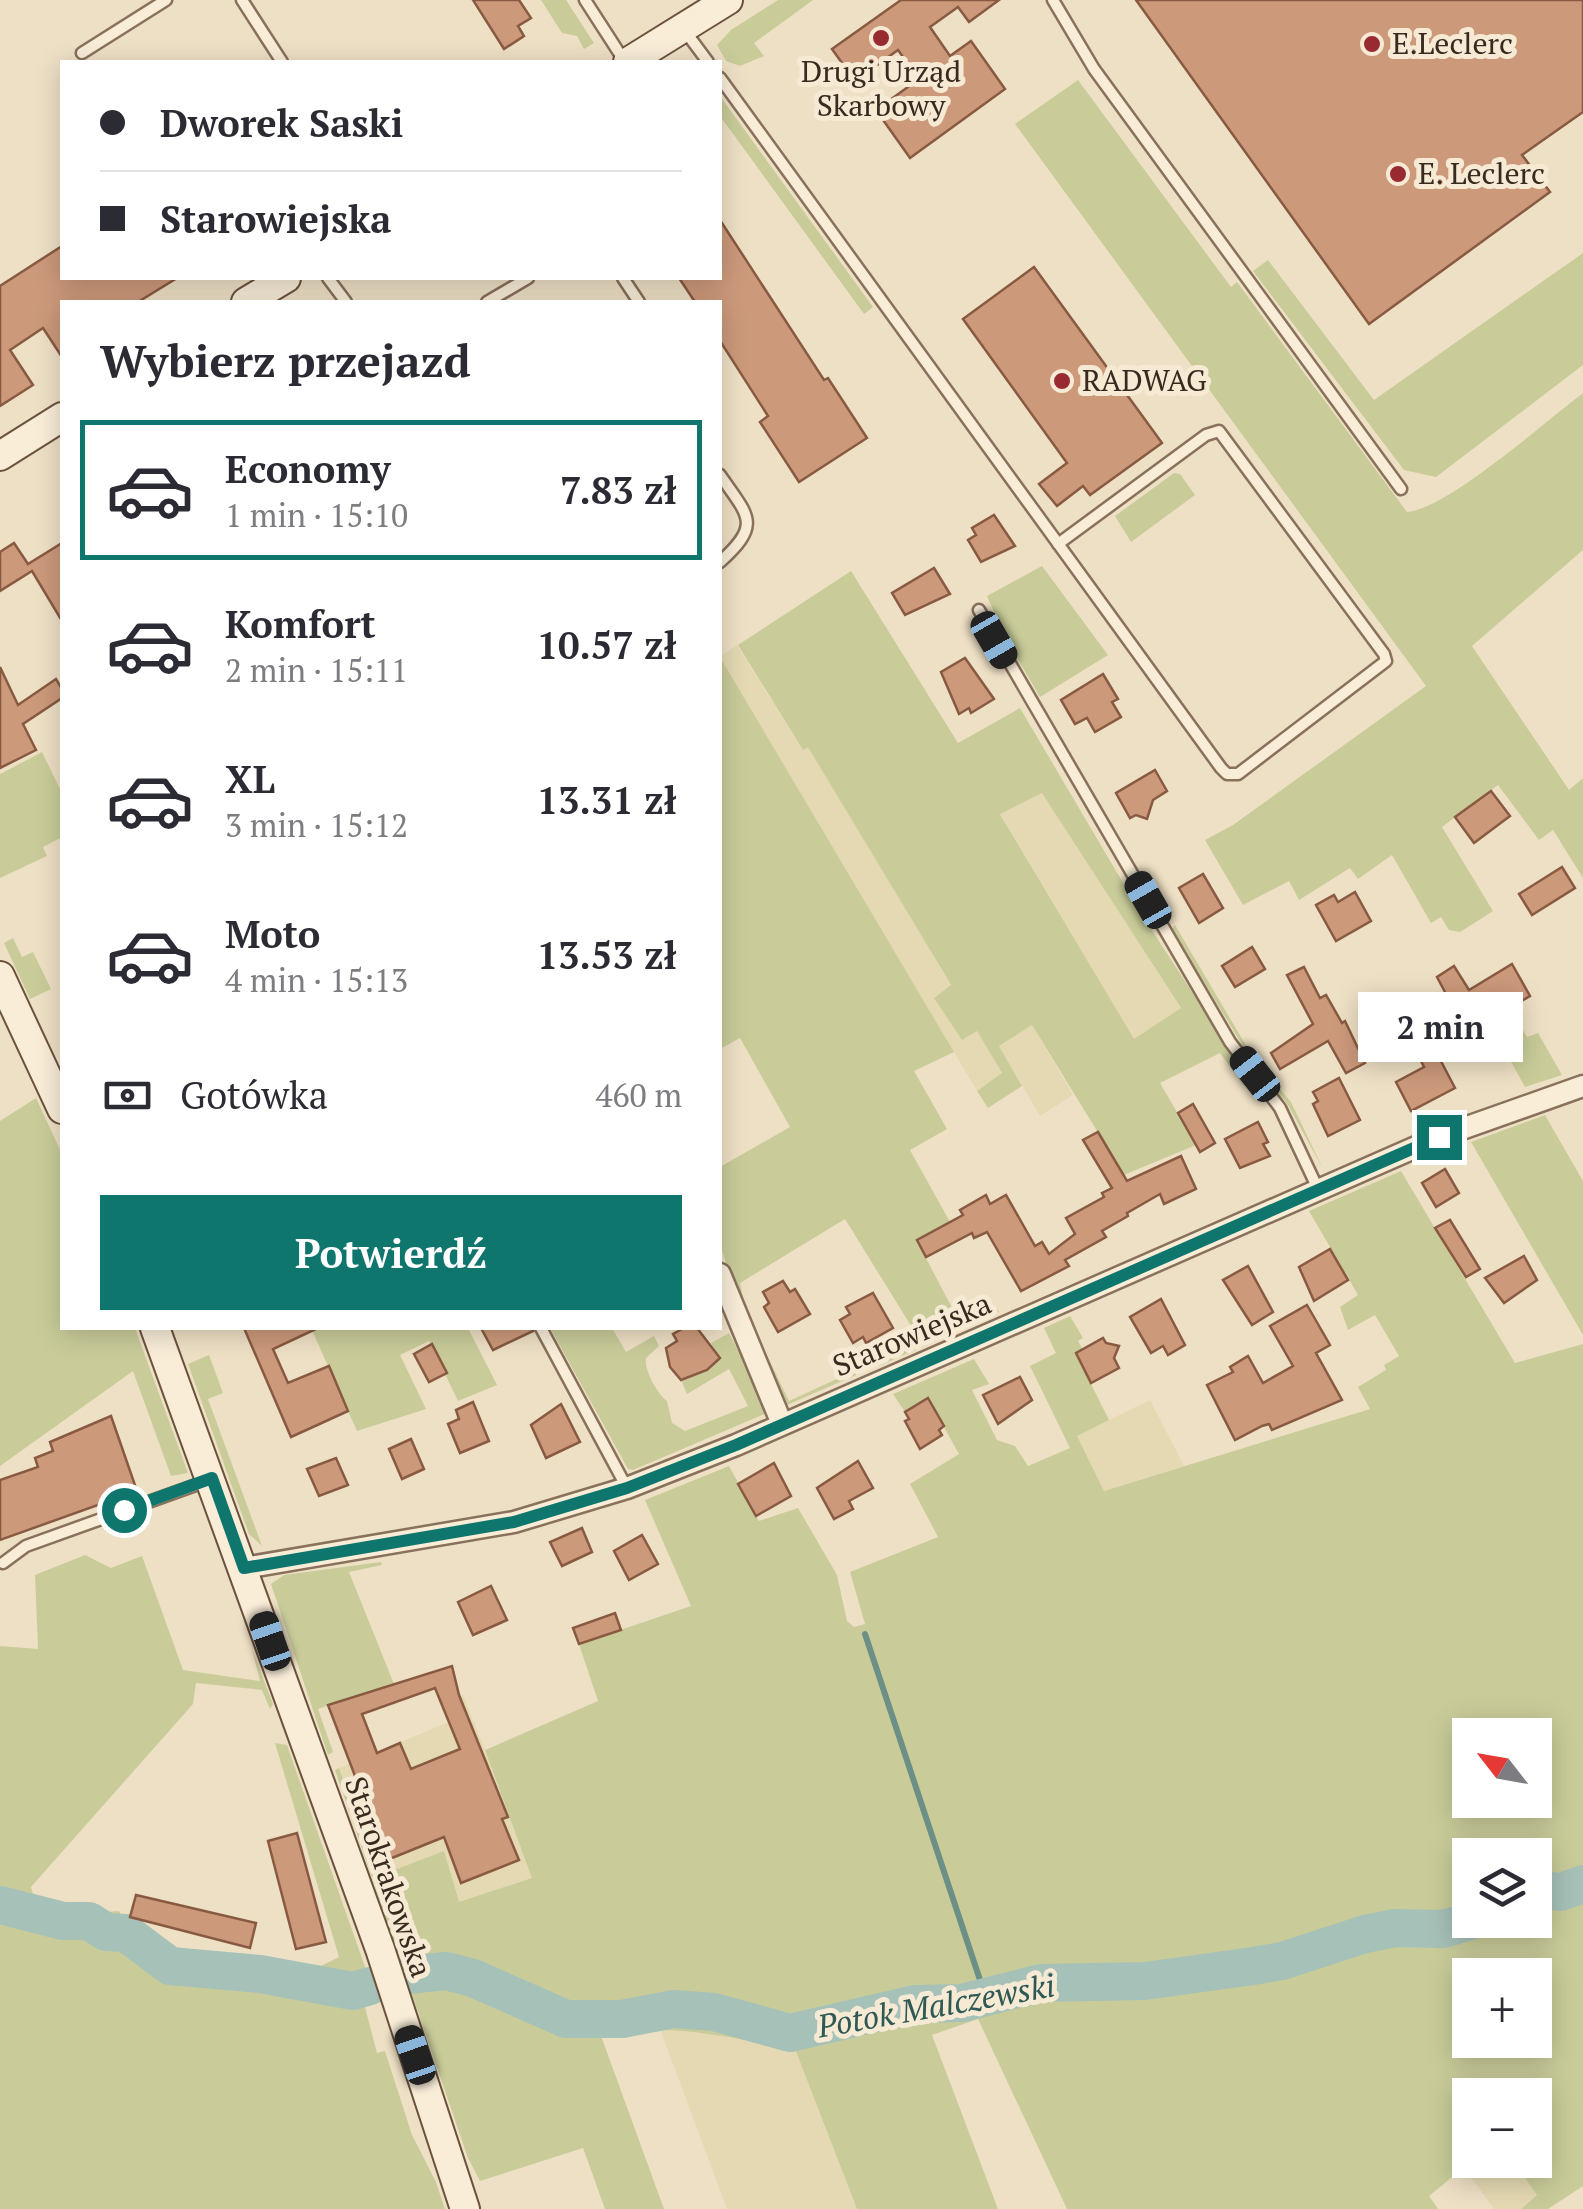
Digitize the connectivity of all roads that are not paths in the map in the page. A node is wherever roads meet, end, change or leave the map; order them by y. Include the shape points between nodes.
1 (166, 0) edge
2 (242, 0) edge
3 (585, 0) edge
4 (728, 0) edge
5 (1053, 0) edge
6 (684, 28) junction
7 (82, 53) dead end
8 (281, 60) edge
9 (626, 60) edge
10 (630, 60) edge
11 (707, 60) edge
12 (722, 81) edge
13 (283, 280) edge
14 (524, 280) edge
15 (249, 300) edge
16 (490, 300) edge
17 (60, 418) edge
18 (0, 456) edge
19 (722, 478) edge
20 (1401, 488) dead end
21 (1058, 544) junction
22 (722, 560) edge
23 (978, 610) dead end
24 (0, 976) edge
25 (1583, 1086) edge
26 (60, 1105) edge
27 (1319, 1190) junction
28 (722, 1279) edge
29 (157, 1330) edge
30 (542, 1330) edge
31 (782, 1424) junction
32 (212, 1478) junction
33 (627, 1488) junction
34 (3, 1563) dead end
35 (244, 1568) junction
36 (465, 2209) edge

1 - 7 lane
2 - 8 lane
3 - 9 lane
4 - 6 street
5 - 20 lane via 1094,69
6 - 10 street
6 - 11 lane
12 - 21 lane
13 - 15 street
14 - 16 lane
17 - 18 street
19 - 22 lane via 750,526
21 - 21 lane via 1219,430 1386,661 1242,771 1227,774
23 - 27 lane via 1230,1042 1280,1108
24 - 26 street
25 - 27 street, Starowiejska via 1439,1137
27 - 31 street, Starowiejska
28 - 31 street
29 - 32 street, Starokrakowska
30 - 33 lane
31 - 33 street, Starowiejska
32 - 34 lane via 26,1546
32 - 35 street, Starokrakowska
33 - 35 street, Starowiejska via 514,1522
35 - 36 street, Starokrakowska

